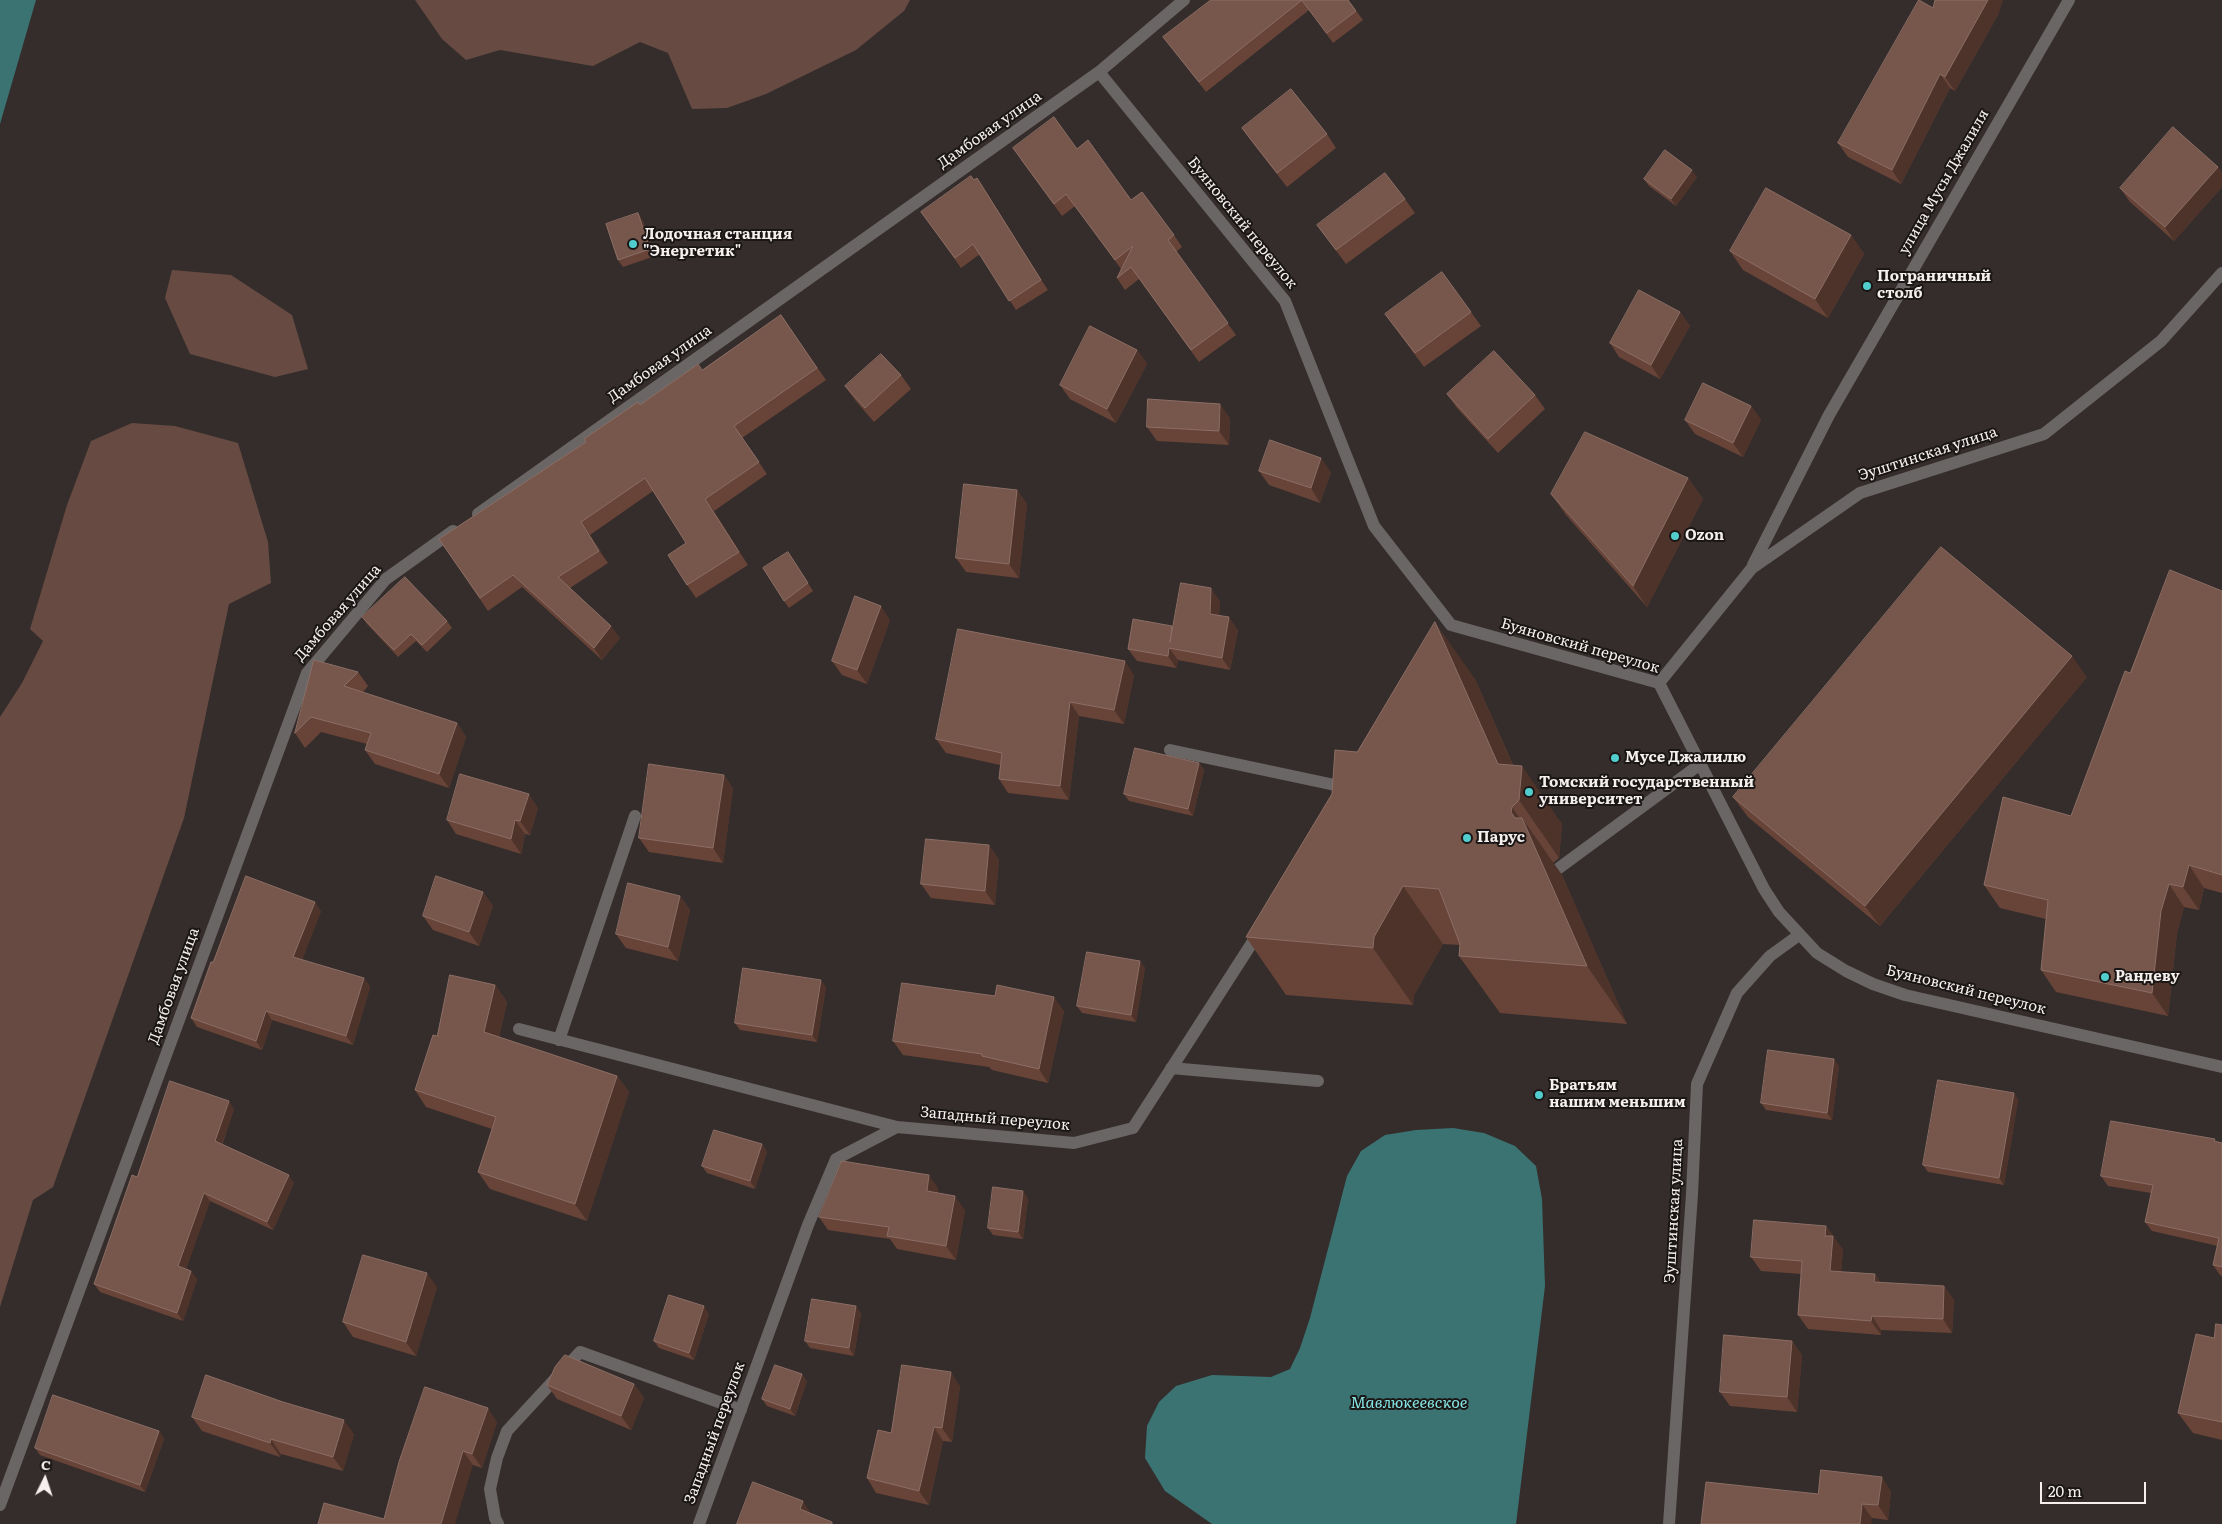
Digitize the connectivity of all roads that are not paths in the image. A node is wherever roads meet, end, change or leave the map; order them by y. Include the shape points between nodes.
1 (1184, 0) edge
2 (2069, 0) edge
3 (1099, 72) junction
4 (2222, 273) edge
5 (1752, 568) junction
6 (1659, 683) junction
7 (1170, 750) dead end
8 (1700, 765) junction
9 (1342, 804) edge
10 (635, 816) dead end
11 (1559, 868) dead end
12 (1268, 919) edge
13 (1799, 935) junction
14 (519, 1029) dead end
15 (559, 1040) junction
16 (2222, 1067) edge
17 (1171, 1068) junction
18 (1318, 1081) dead end
19 (898, 1127) junction
20 (741, 1410) junction
21 (0, 1506) edge
22 (498, 1524) edge
23 (699, 1524) edge
24 (1669, 1524) edge

1 - 3 street, Дамбовая улица
2 - 5 street, улица Мусы Джалиля via 1829,415
3 - 6 street, Буяновский переулок via 1285,302 1374,526 1448,629
3 - 21 street, Дамбовая улица via 386,579 307,673
4 - 5 street, Эуштинская улица via 2160,342 2044,434 1860,493
5 - 6 street, Эуштинская улица
6 - 8 street, Буяновский переулок
7 - 9 street via 1354,784
8 - 11 street
8 - 13 street, Буяновский переулок via 1764,889
10 - 15 street
12 - 17 street, Западный переулок
13 - 16 street, Буяновский переулок via 1817,953 1846,971 1904,995
13 - 24 street, Эуштинская улица via 1770,956 1737,992 1697,1084
14 - 15 street
15 - 19 street
17 - 18 street
17 - 19 street, Западный переулок via 1132,1128 1074,1143
19 - 20 street, Западный переулок via 836,1159 808,1225
20 - 22 street via 580,1352 507,1431 496,1458 490,1488
20 - 23 street, Западный переулок

